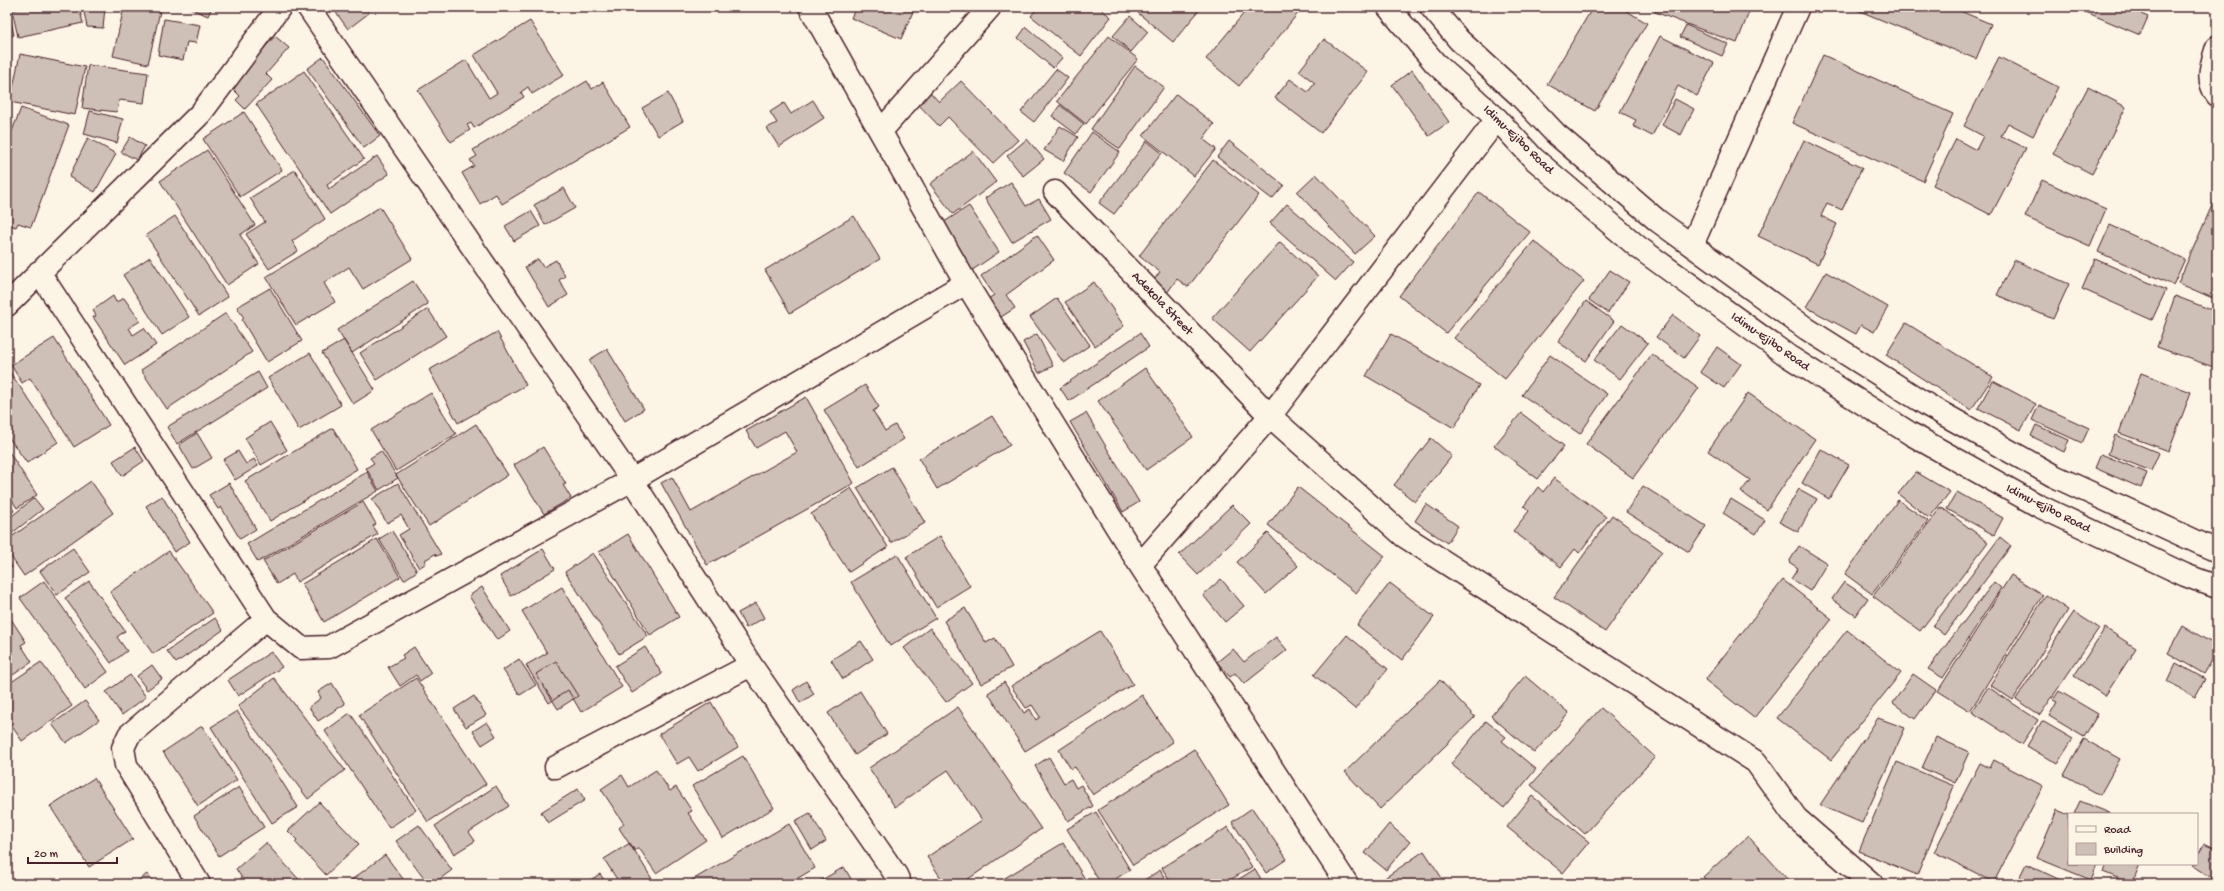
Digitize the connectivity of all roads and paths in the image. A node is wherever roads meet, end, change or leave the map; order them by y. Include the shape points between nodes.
1 (280, 7) edge
2 (308, 7) edge
3 (810, 7) edge
4 (990, 7) edge
5 (1388, 7) edge
6 (1431, 7) edge
7 (1798, 7) edge
8 (2217, 47) edge
9 (2217, 95) edge
10 (1497, 119) junction
11 (881, 131) junction
12 (1054, 192) dead end
13 (1692, 245) junction
14 (39, 272) junction
15 (966, 283) junction
16 (12, 293) edge
17 (1270, 416) junction
18 (632, 480) junction
19 (2217, 551) edge
20 (1140, 565) junction
21 (2217, 587) edge
22 (266, 619) junction
23 (751, 665) junction
24 (556, 767) dead end
25 (199, 884) edge
26 (900, 884) edge
27 (1347, 884) edge
28 (1872, 884) edge

1 - 14 street via 200,113
2 - 18 street
3 - 11 street
4 - 11 street
5 - 10 street, Idimu-Ejibo Road via 1435,63
6 - 13 street via 1459,40 1520,96 1556,134 1658,221
7 - 13 street
8 - 9 street via 2209,76 2211,88
10 - 17 street
10 - 21 street, Idimu-Ejibo Road via 1533,158 1638,247 1788,356 1911,434 2039,506 2185,575
11 - 15 street
12 - 17 street, Adekola Street
13 - 19 street via 1807,329 1929,406 2054,476
14 - 16 street
14 - 22 street
15 - 18 street
15 - 20 street
17 - 20 street
17 - 28 street, Adekola Street via 1404,536 1756,762 1796,818
18 - 22 street via 329,647 301,648
18 - 23 street
20 - 27 street
22 - 25 street via 129,735 123,748 126,766
23 - 24 street
23 - 26 street

